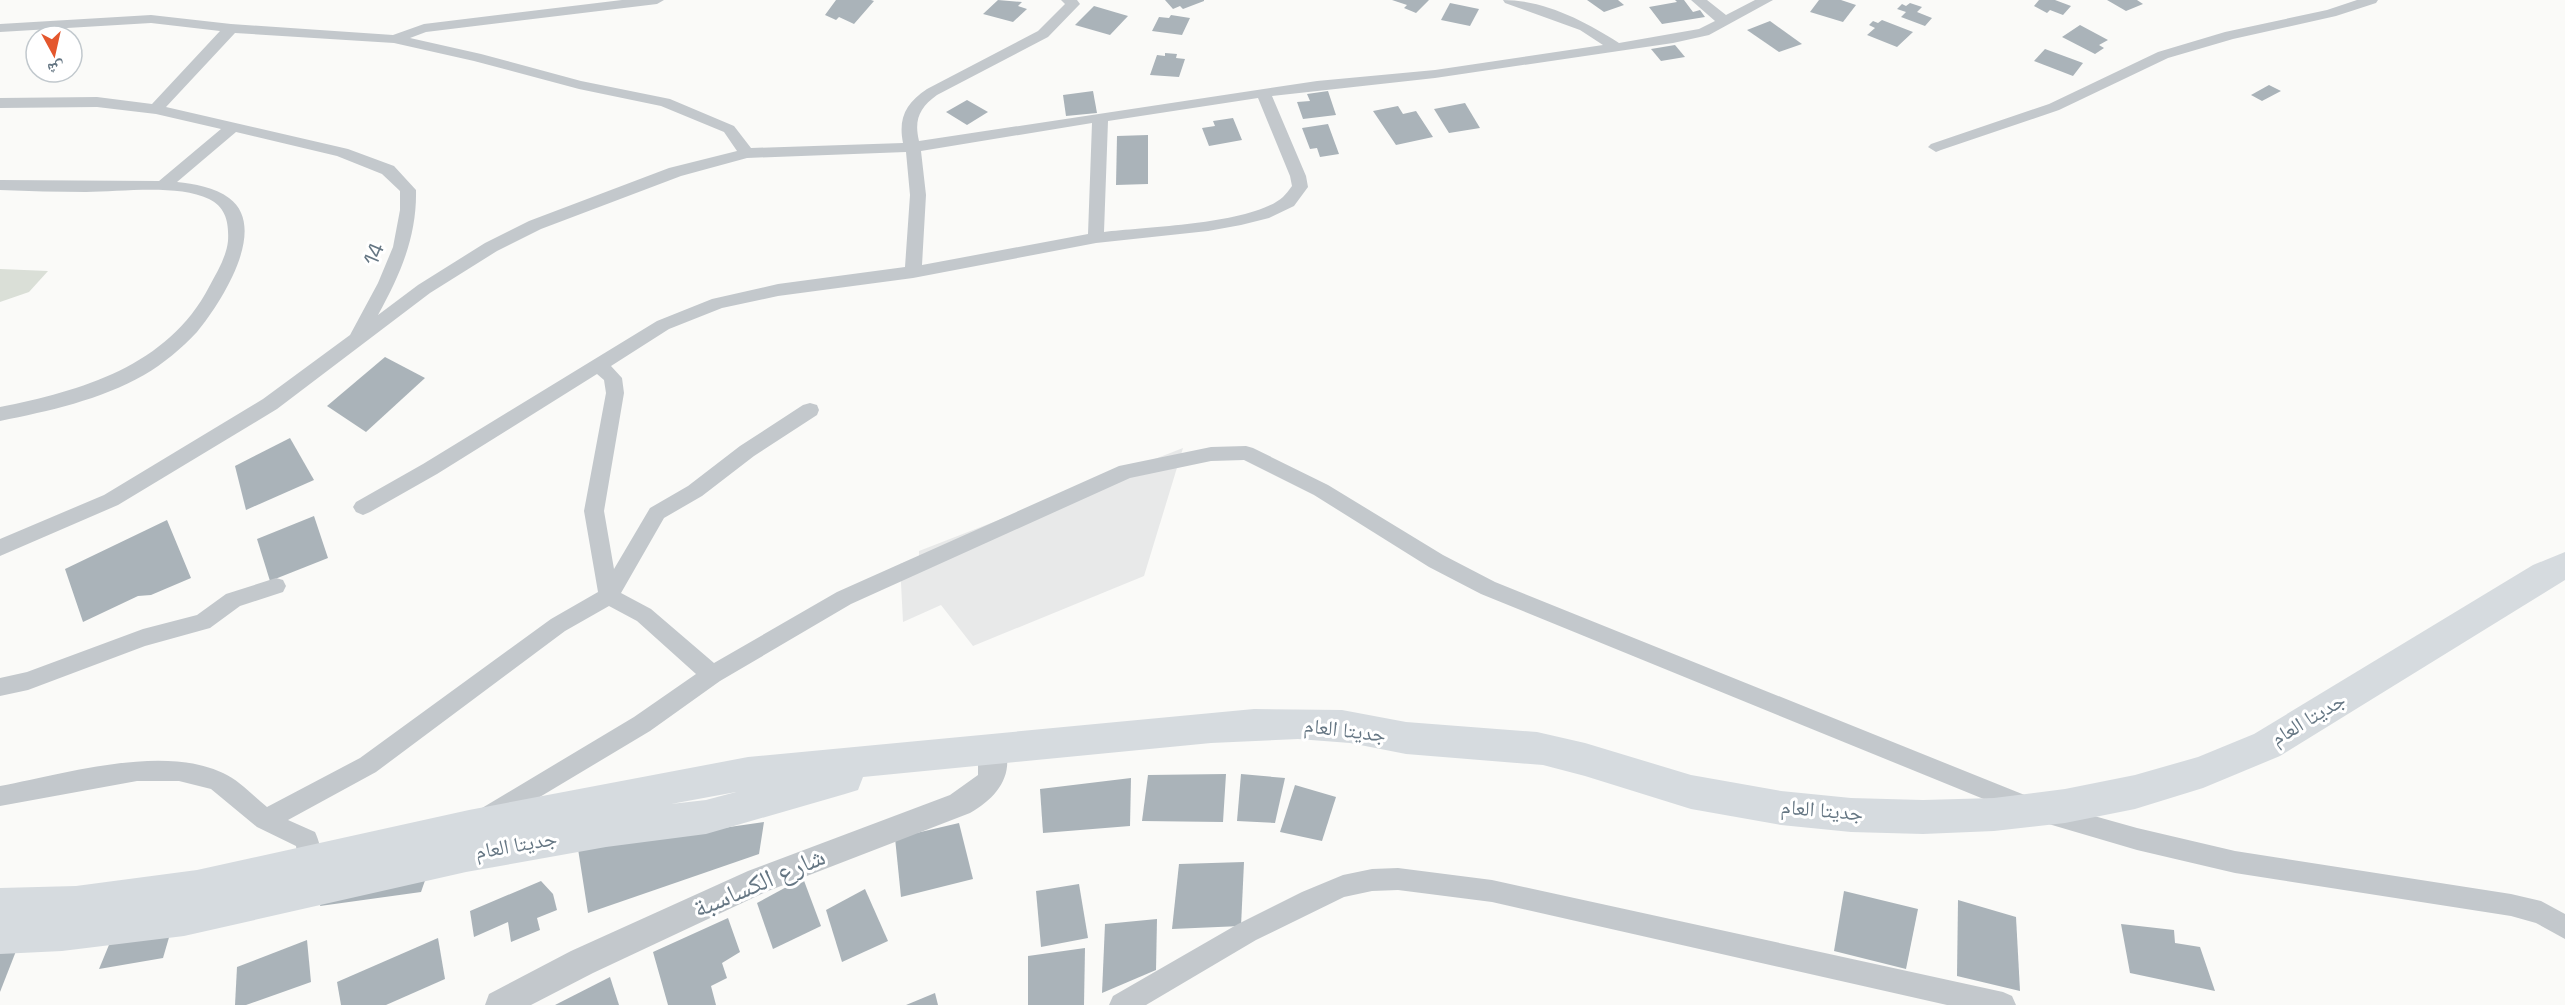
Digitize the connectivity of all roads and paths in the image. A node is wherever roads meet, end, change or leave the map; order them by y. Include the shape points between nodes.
1 (657, 0) edge
2 (1510, 0) edge
3 (1698, 0) edge
4 (1766, 0) edge
5 (2371, 0) edge
6 (1074, 1) edge
7 (1726, 22) junction
8 (0, 28) edge
9 (231, 28) junction
10 (393, 39) junction
11 (1615, 46) junction
12 (1263, 93) junction
13 (0, 103) edge
14 (156, 108) junction
15 (1100, 119) junction
16 (234, 126) junction
17 (914, 147) junction
18 (1936, 147) dead end
19 (747, 153) junction
20 (0, 185) edge
21 (163, 186) junction
22 (1096, 238) junction
23 (913, 273) junction
24 (354, 342) junction
25 (598, 364) junction
26 (810, 410) dead end
27 (0, 414) edge
28 (363, 507) dead end
29 (0, 548) edge
30 (2565, 565) edge
31 (276, 586) dead end
32 (609, 596) junction
33 (712, 675) junction
34 (0, 687) edge
35 (993, 754) junction
36 (0, 796) edge
37 (2036, 810) junction
38 (265, 820) junction
39 (468, 840) junction
40 (311, 876) junction
41 (0, 907) edge
42 (2565, 927) edge
43 (0, 935) edge
44 (500, 1005) edge
45 (1122, 1005) edge
46 (2003, 1005) edge

1 - 10 street via 424,28
2 - 11 street via 1585,27
3 - 7 street
4 - 7 street
5 - 18 street via 2163,55 2054,107
6 - 17 street via 1044,34 919,102 910,115 909,135
7 - 11 street via 1689,36
8 - 9 street via 151,19
9 - 10 street
9 - 14 street
10 - 19 street via 665,102 729,129
11 - 12 street via 1435,74
12 - 15 street
12 - 22 street via 1298,176 1300,187 1288,202 1263,214 1208,226
13 - 14 street, 14 via 97,102
14 - 16 street, 14
15 - 17 street
15 - 22 street
16 - 21 street
16 - 24 street, 14 via 342,152 388,170 408,190 410,205 402,248
17 - 19 street
17 - 23 street via 918,171
19 - 24 street via 675,172 535,225 461,264
20 - 21 street
21 - 27 street via 205,192 225,202 234,218 235,253 208,303 160,357 120,382
22 - 23 street
23 - 25 street via 778,290 718,303 663,325
24 - 29 street, 14 via 270,404 156,474 111,500
25 - 28 street
25 - 32 street via 613,378 615,393 594,511
26 - 32 street via 657,513
30 - 37 main road, جديتا العام via 2267,745 2231,762 2169,784
31 - 34 street via 233,600 202,622
32 - 33 street via 644,615
32 - 38 street via 558,625 368,765
33 - 37 street via 844,598 1126,471 1211,454 1246,453 1321,490 1436,561 1488,588
33 - 39 street
35 - 37 main road, جديتا العام via 1140,733 1307,724 1346,726 1401,737 1541,748 1710,796 1807,812 1949,816
35 - 39 main road, جديتا العام via 875,769 706,817 606,830
35 - 44 street, شارع الكساسبة via 990,784 960,804 758,881
36 - 38 street via 137,771 179,771 217,781
37 - 42 street via 2137,840 2235,862 2511,905
38 - 40 street via 307,840
39 - 40 main road, جديتا العام
40 - 41 main road, جديتا العام via 76,905
40 - 43 main road, جديتا العام via 184,917 63,932
45 - 46 street via 1310,900 1343,886 1398,879 1492,891

